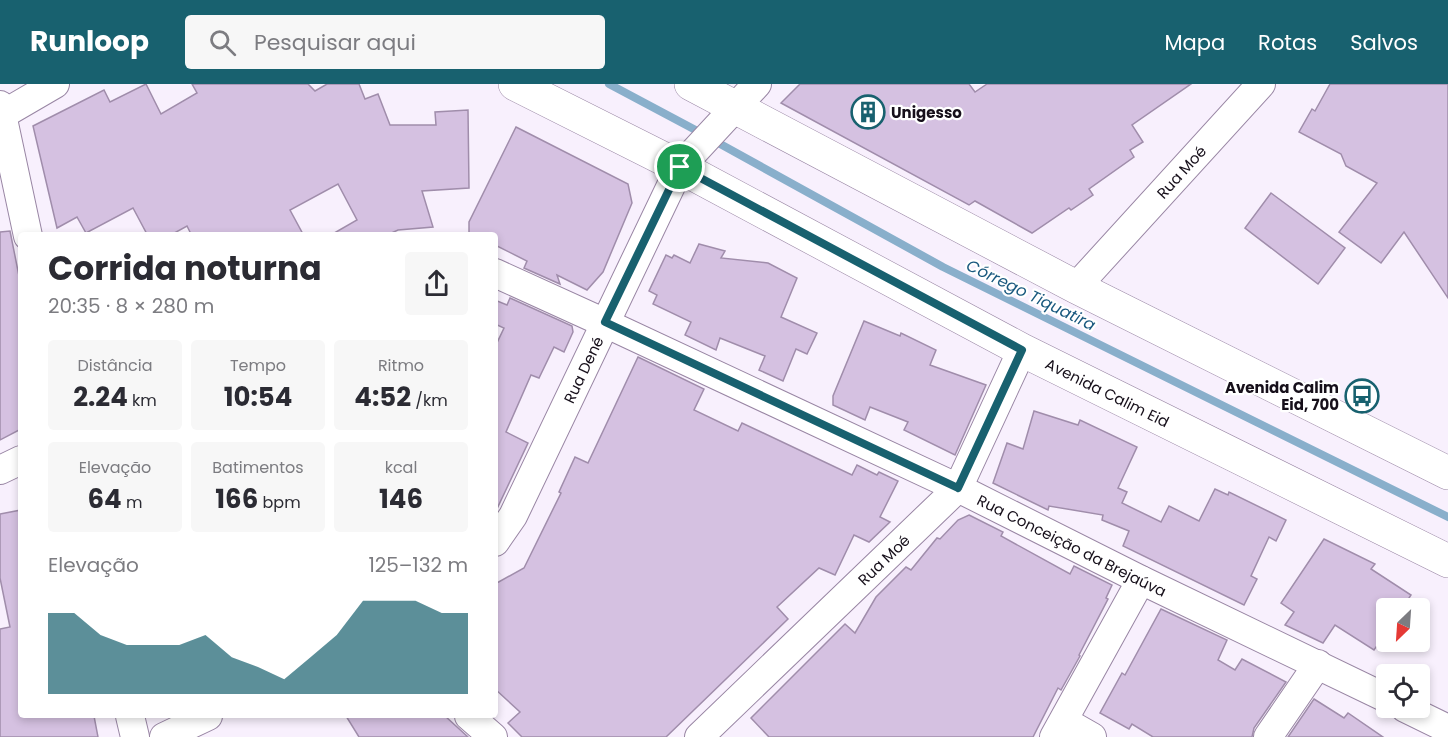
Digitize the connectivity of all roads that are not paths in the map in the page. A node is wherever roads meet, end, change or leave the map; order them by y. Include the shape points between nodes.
1 (55, 84) edge
2 (515, 84) edge
3 (691, 84) edge
4 (757, 84) edge
5 (1261, 84) edge
6 (1, 112) edge
7 (728, 115) junction
8 (688, 159) junction
9 (27, 232) edge
10 (498, 274) edge
11 (1076, 286) junction
12 (605, 322) junction
13 (1022, 350) junction
14 (18, 461) edge
15 (0, 470) edge
16 (1448, 473) edge
17 (958, 488) junction
18 (498, 538) edge
19 (1448, 561) edge
20 (1141, 580) junction
21 (1318, 664) junction
22 (1376, 693) edge
23 (130, 718) edge
24 (204, 718) edge
25 (471, 718) edge
26 (1425, 718) edge
27 (1059, 729) edge
28 (1448, 729) edge
29 (135, 737) edge
30 (164, 737) edge
31 (493, 737) edge
32 (699, 737) edge
33 (1092, 737) edge
34 (1268, 737) edge

1 - 6 street
2 - 8 main road, Avenida Calim Eid
3 - 7 main road
4 - 7 street, Rua Dené
5 - 11 street, Rua Moé
6 - 9 street
7 - 8 street, Rua Dené
7 - 11 main road
8 - 12 street, Rua Dené
8 - 13 main road, Avenida Calim Eid
10 - 12 street, Rua Conceição da Brejaúva
11 - 16 main road
12 - 17 street, Rua Conceição da Brejaúva
12 - 18 street, Rua Dené via 513,516
13 - 17 street, Rua Moé
13 - 19 main road, Avenida Calim Eid
14 - 15 street
17 - 20 street, Rua Conceição da Brejaúva
17 - 32 street, Rua Moé
20 - 21 street, Rua Conceição da Brejaúva
20 - 27 street
21 - 22 street, Rua Conceição da Brejaúva
21 - 34 street
23 - 29 street
24 - 30 street
25 - 31 street
26 - 28 street
27 - 33 street

